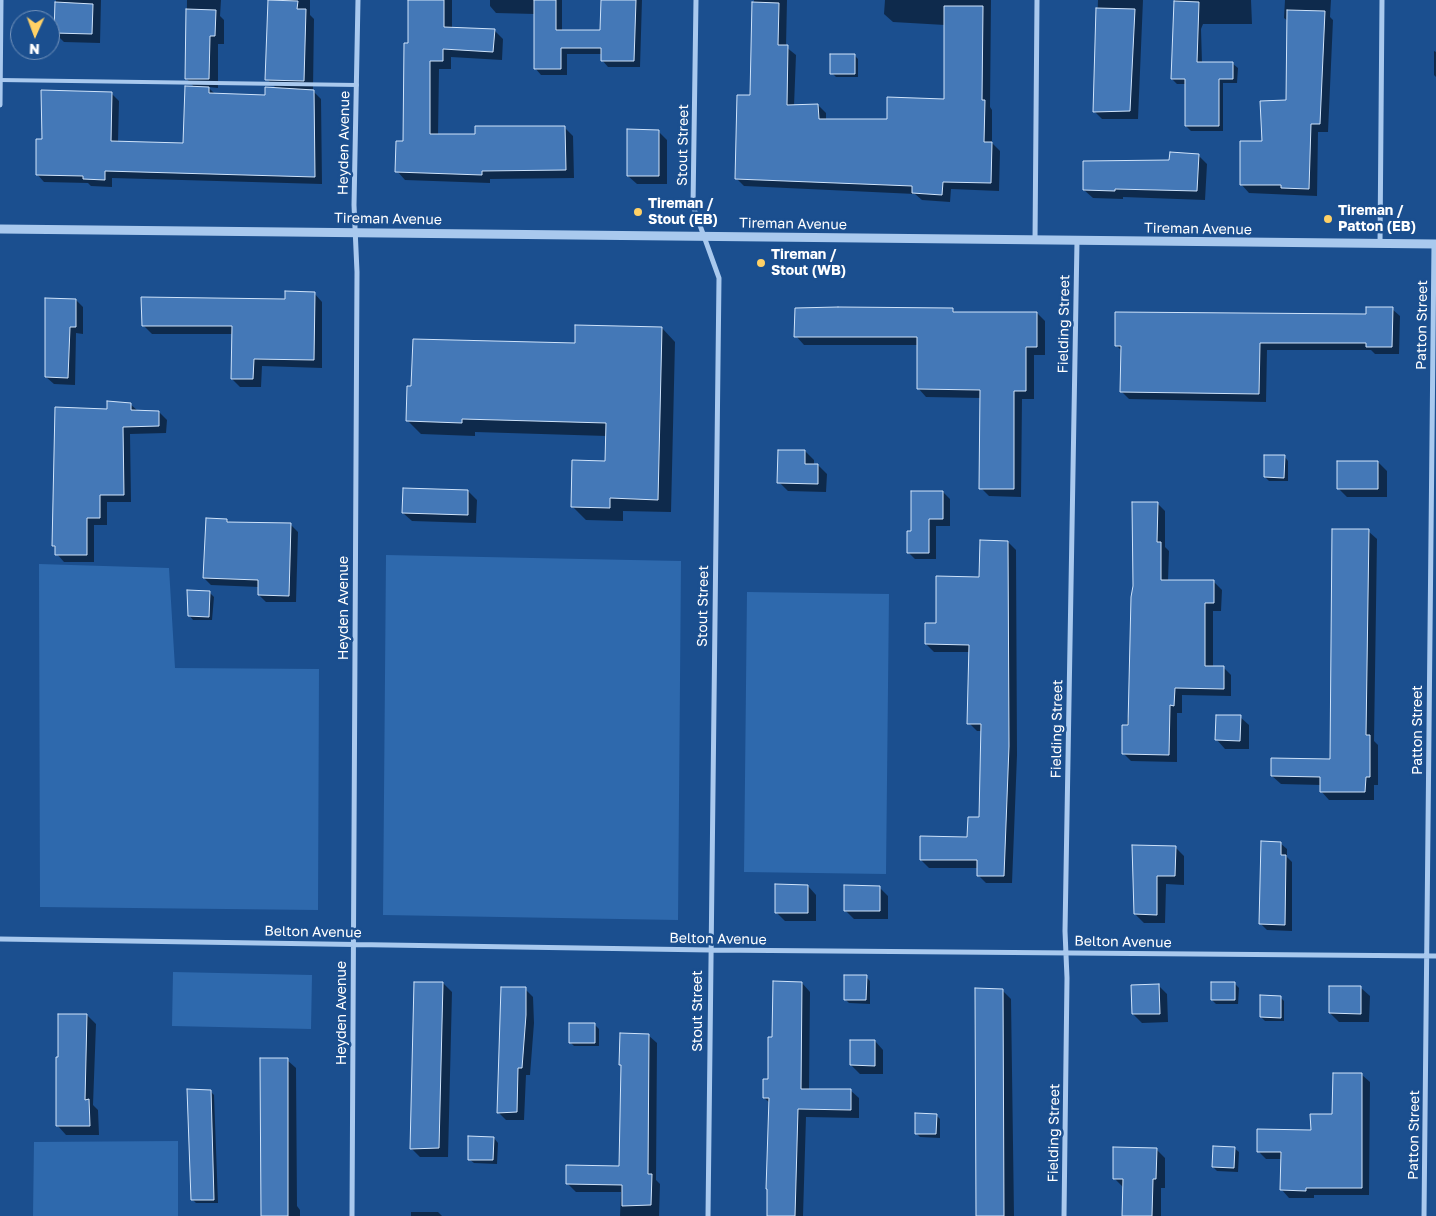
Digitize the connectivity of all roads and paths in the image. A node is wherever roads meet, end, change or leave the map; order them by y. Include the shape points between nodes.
1 (1, 0) edge
2 (358, 0) edge
3 (696, 0) edge
4 (1037, 0) edge
5 (1382, 0) edge
6 (0, 80) edge
7 (357, 85) junction
8 (0, 105) edge
9 (0, 229) edge
10 (355, 233) junction
11 (704, 237) junction
12 (1035, 241) junction
13 (1077, 242) junction
14 (1380, 244) junction
15 (1435, 244) edge
16 (1434, 406) edge
17 (0, 939) edge
18 (353, 943) junction
19 (710, 950) junction
20 (1065, 952) junction
21 (1427, 956) junction
22 (1436, 956) edge
23 (352, 1216) edge
24 (708, 1216) edge
25 (1064, 1216) edge
26 (1424, 1216) edge

1 - 6 street
2 - 7 street, Heyden Avenue
3 - 11 street, Stout Street via 693,206
4 - 12 street
5 - 14 street
6 - 7 lane
6 - 8 street
7 - 10 street, Heyden Avenue
9 - 10 street, Tireman Avenue
10 - 11 street, Tireman Avenue
10 - 18 street, Heyden Avenue via 358,272
11 - 12 street, Tireman Avenue
11 - 19 street, Stout Street via 719,278
12 - 13 street, Tireman Avenue
13 - 14 street, Tireman Avenue
13 - 20 street, Fielding Street
14 - 15 street, Tireman Avenue
15 - 16 street, Patton Street
16 - 21 street, Patton Street
17 - 18 street, Belton Avenue
18 - 19 street, Belton Avenue
18 - 23 street, Heyden Avenue
19 - 20 street, Belton Avenue
19 - 24 street, Stout Street
20 - 21 street, Belton Avenue
20 - 25 street, Fielding Street
21 - 22 street, Belton Avenue
21 - 26 street, Patton Street

